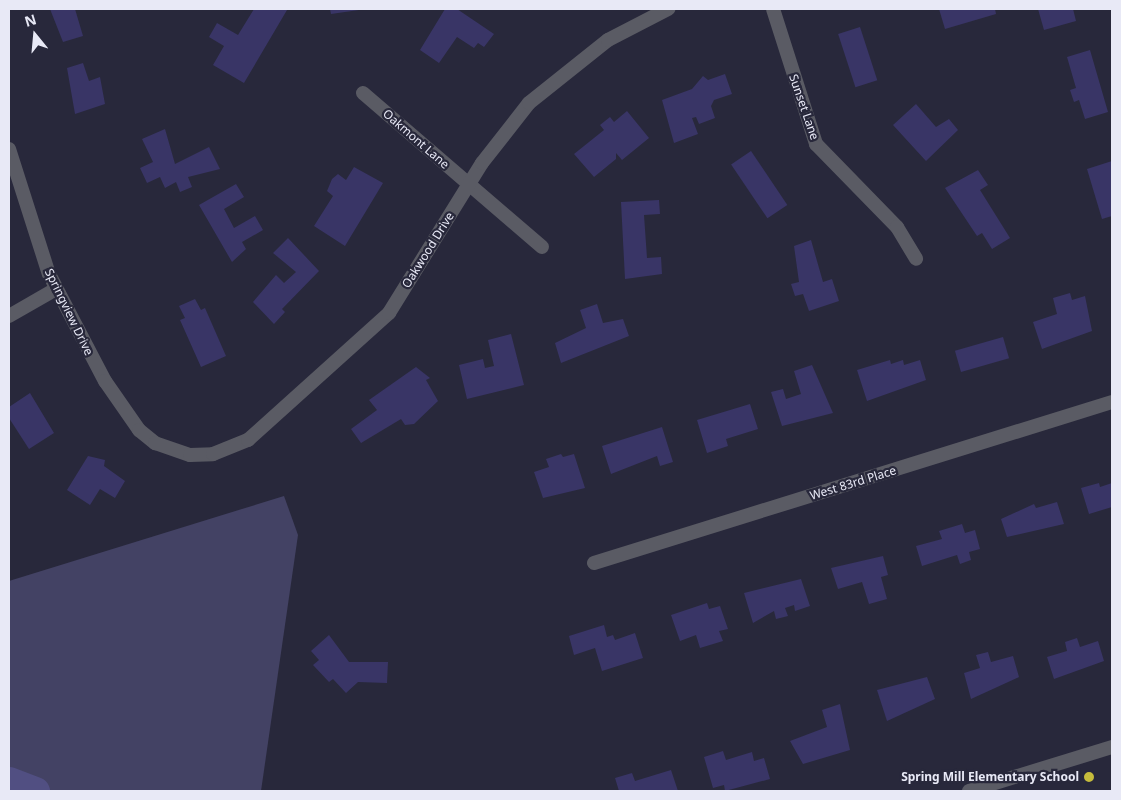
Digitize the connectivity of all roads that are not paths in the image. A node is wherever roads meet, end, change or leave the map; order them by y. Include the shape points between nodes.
1 (668, 9) edge
2 (773, 9) edge
3 (363, 93) dead end
4 (9, 148) edge
5 (469, 184) junction
6 (542, 247) dead end
7 (916, 259) dead end
8 (56, 289) junction
9 (9, 316) edge
10 (1112, 402) edge
11 (169, 450) joint
12 (594, 563) dead end
13 (1112, 747) edge
14 (969, 791) edge

1 - 5 street, Oakwood Drive via 608,40 562,74 514,120
2 - 7 street, Sunset Lane via 816,144 897,227
3 - 5 street, Oakmont Lane
4 - 8 street, Springview Drive
5 - 6 street, Oakmont Lane
5 - 11 street, Oakwood Drive via 389,313 248,440 206,455
8 - 9 street
8 - 11 street, Springview Drive via 89,355 133,422
10 - 12 street, West 83rd Place
13 - 14 street

